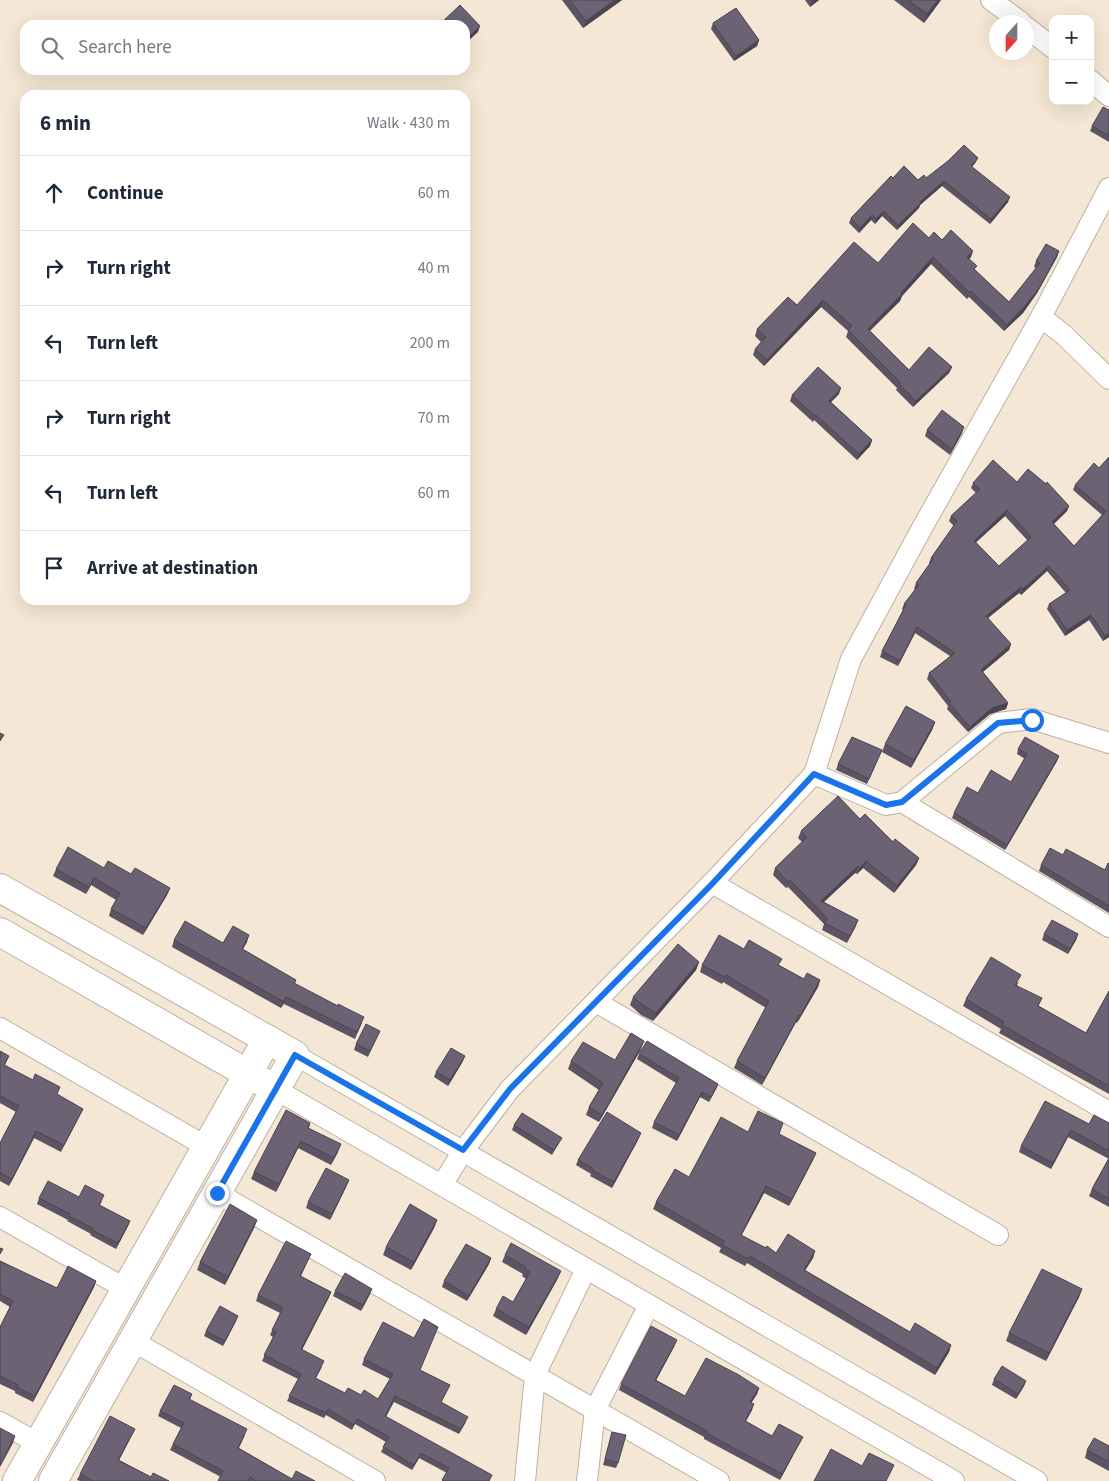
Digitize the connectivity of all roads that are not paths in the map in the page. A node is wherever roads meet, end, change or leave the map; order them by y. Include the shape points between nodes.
1 (991, 0) edge
2 (1011, 15) edge
3 (1034, 33) edge
4 (1049, 45) edge
5 (1094, 83) edge
6 (1109, 96) edge
7 (1109, 188) edge
8 (1041, 317) junction
9 (1109, 379) edge
10 (1109, 743) edge
11 (814, 774) junction
12 (902, 802) junction
13 (712, 884) junction
14 (0, 888) edge
15 (1109, 927) edge
16 (0, 932) edge
17 (596, 1002) junction
18 (0, 1028) edge
19 (267, 1039) junction
20 (295, 1055) junction
21 (248, 1074) junction
22 (275, 1089) junction
23 (1109, 1112) edge
24 (207, 1147) junction
25 (463, 1150) junction
26 (442, 1185) junction
27 (217, 1193) junction
28 (0, 1217) edge
29 (998, 1235) dead end
30 (586, 1269) junction
31 (126, 1289) junction
32 (650, 1305) junction
33 (133, 1341) junction
34 (535, 1375) junction
35 (595, 1410) junction
36 (0, 1422) edge
37 (39, 1444) junction
38 (17, 1481) edge
39 (53, 1481) edge
40 (375, 1481) edge
41 (525, 1481) edge
42 (587, 1481) edge
43 (719, 1481) edge
44 (954, 1481) edge
45 (1037, 1481) edge

1 - 2 street
3 - 4 street
5 - 6 street
7 - 8 street
8 - 9 street
8 - 11 street via 851,659
10 - 12 street via 1032,720 998,723
11 - 12 street via 886,805
11 - 13 street
12 - 15 street
13 - 17 street
13 - 23 street
14 - 19 street
16 - 21 street
17 - 25 street via 510,1089
17 - 29 street
18 - 24 street
19 - 20 street
19 - 21 street
20 - 22 street
20 - 25 street
21 - 22 street
21 - 24 street
22 - 26 street
22 - 27 street
24 - 31 street
25 - 26 street
25 - 45 street
26 - 30 street
27 - 33 street
27 - 34 street
28 - 31 street
30 - 32 street
30 - 34 street
31 - 37 street
32 - 35 street
32 - 44 street
33 - 39 street
33 - 40 street
34 - 35 street
34 - 41 street
35 - 42 street
35 - 43 street
36 - 37 street
37 - 38 street

